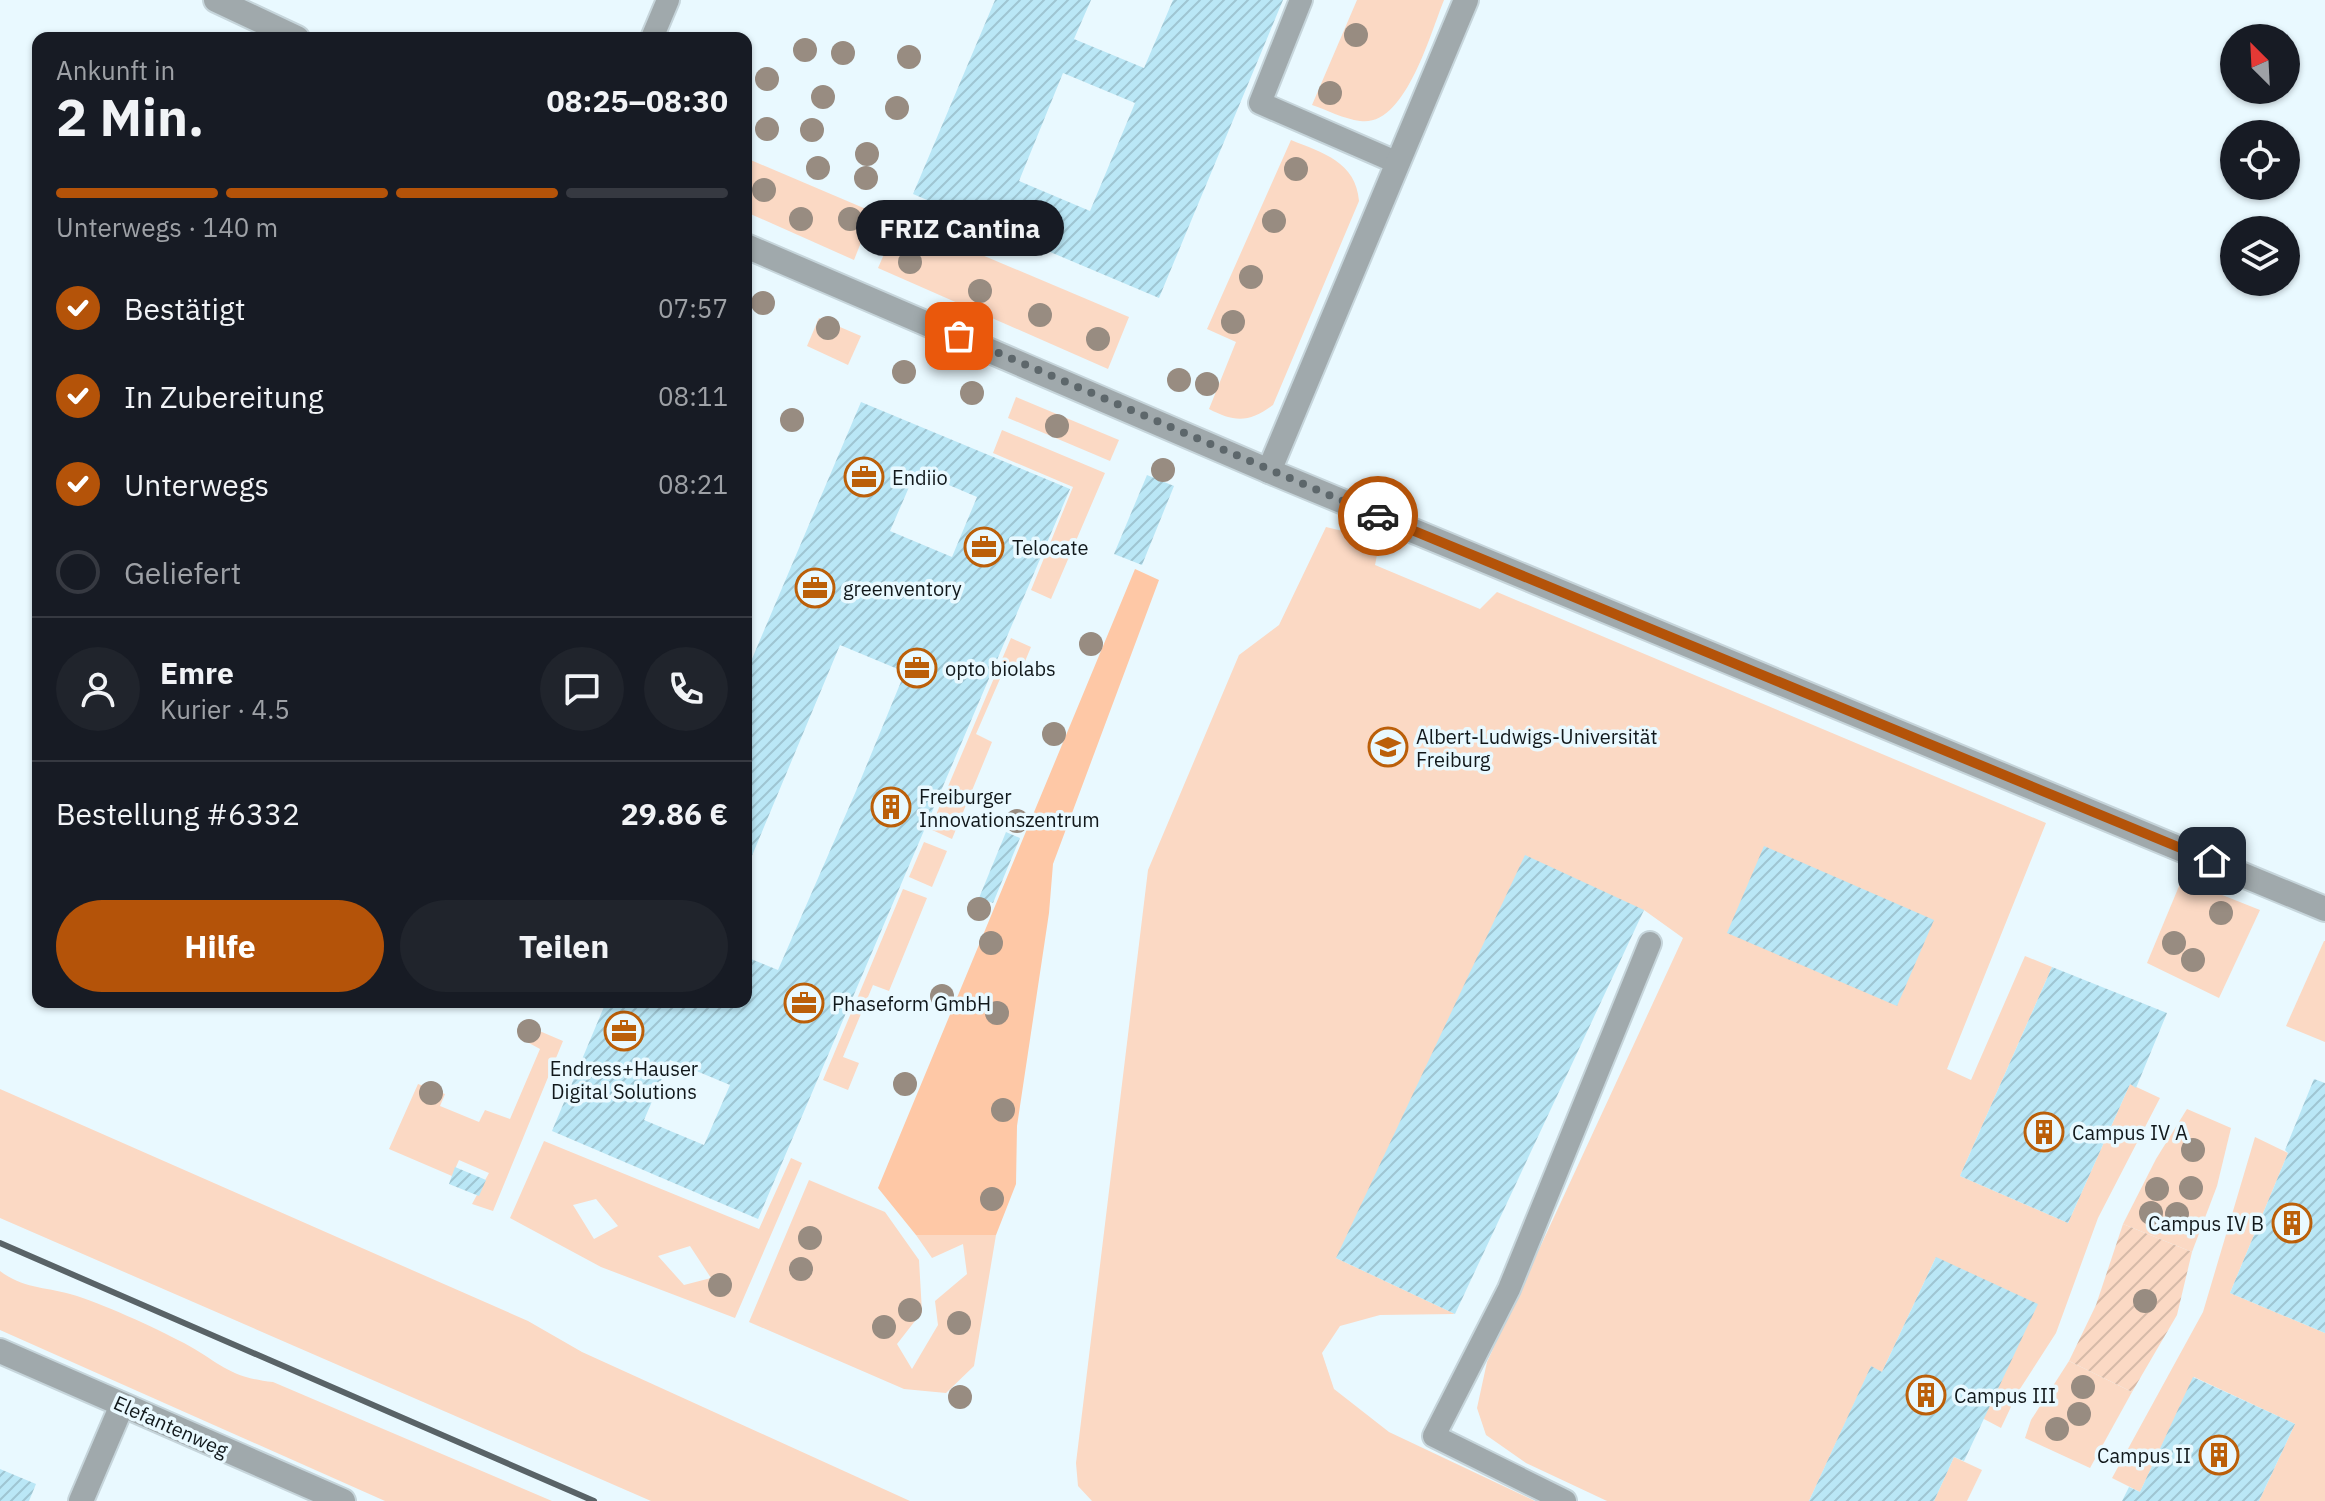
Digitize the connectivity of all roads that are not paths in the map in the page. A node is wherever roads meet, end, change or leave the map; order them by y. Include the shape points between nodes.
1 (216, 0) edge
2 (668, 0) edge
3 (1301, 0) edge
4 (1466, 0) edge
5 (284, 32) edge
6 (655, 32) edge
7 (1398, 163) junction
8 (752, 249) edge
9 (1269, 471) junction
10 (2325, 909) edge
11 (1650, 943) dead end
12 (0, 1351) edge
13 (122, 1405) junction
14 (81, 1501) edge
15 (343, 1501) edge
16 (1565, 1501) edge

1 - 5 street
2 - 6 lane
3 - 7 lane via 1260,103
4 - 7 street
7 - 9 street
8 - 9 street
9 - 10 street
11 - 16 lane via 1509,1289 1434,1436
12 - 13 street, Elefantenweg
13 - 14 street
13 - 15 street, Elefantenweg

